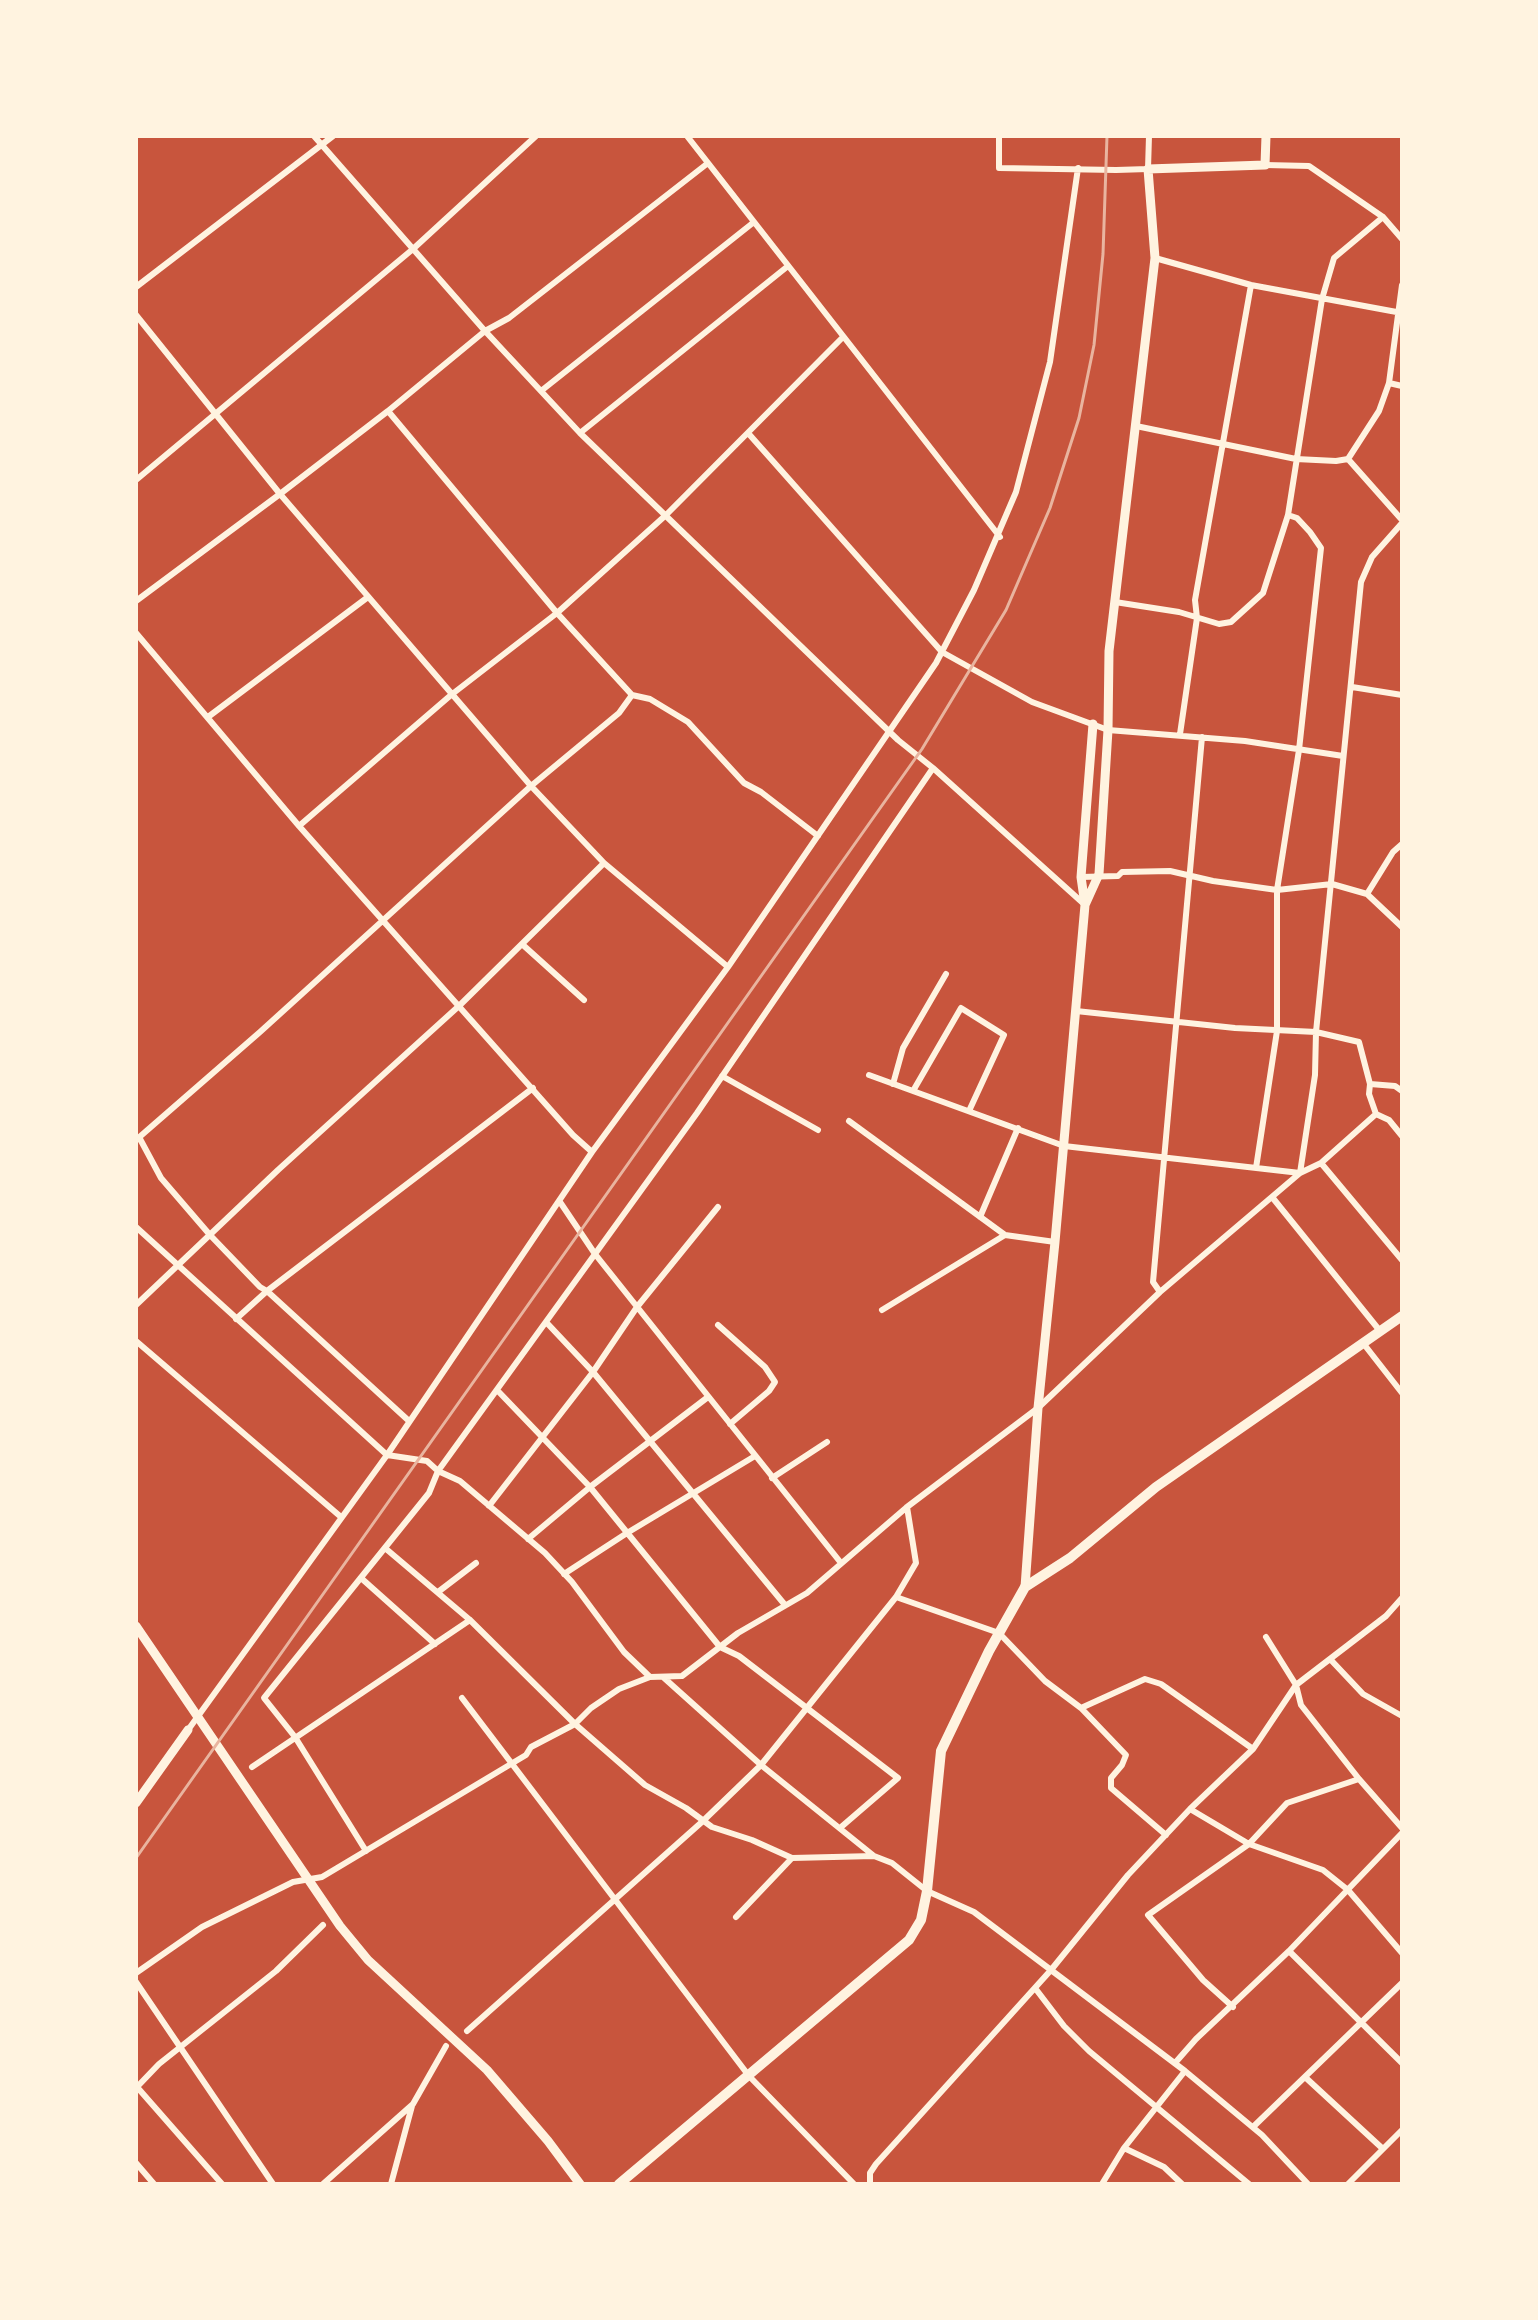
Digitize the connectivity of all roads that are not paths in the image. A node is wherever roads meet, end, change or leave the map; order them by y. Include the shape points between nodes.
1 (314, 136) edge
2 (333, 136) edge
3 (536, 136) edge
4 (687, 136) edge
5 (999, 136) edge
6 (1149, 136) edge
7 (1266, 136) edge
8 (322, 145) junction
9 (708, 163) junction
10 (1265, 165) junction
11 (1078, 168) junction
12 (1148, 169) junction
13 (1383, 217) junction
14 (754, 222) junction
15 (1402, 239) edge
16 (413, 249) junction
17 (1155, 258) junction
18 (788, 266) junction
19 (1251, 285) junction
20 (1402, 285) edge
21 (136, 287) edge
22 (1322, 299) junction
23 (1400, 313) edge
24 (136, 315) edge
25 (485, 331) junction
26 (843, 337) junction
27 (1389, 383) junction
28 (1402, 386) edge
29 (541, 391) junction
30 (388, 411) junction
31 (216, 413) junction
32 (1136, 426) junction
33 (580, 433) junction
34 (748, 433) junction
35 (1223, 444) junction
36 (1296, 459) junction
37 (1348, 459) junction
38 (136, 480) edge
39 (280, 494) junction
40 (666, 515) junction
41 (1288, 515) junction
42 (1402, 522) edge
43 (1000, 537) junction
44 (368, 597) junction
45 (136, 601) edge
46 (1115, 602) junction
47 (557, 613) junction
48 (1197, 618) junction
49 (136, 633) edge
50 (942, 652) junction
51 (1352, 687) junction
52 (451, 695) junction
53 (632, 695) junction
54 (1402, 695) edge
55 (208, 717) junction
56 (1093, 724) junction
57 (1108, 730) junction
58 (889, 732) junction
59 (1180, 734) junction
60 (1202, 737) junction
61 (1299, 750) junction
62 (1343, 756) junction
63 (933, 768) junction
64 (531, 786) junction
65 (299, 826) junction
66 (818, 836) junction
67 (1402, 844) edge
68 (604, 863) junction
69 (1099, 874) junction
70 (1190, 876) junction
71 (1081, 877) junction
72 (1332, 884) junction
73 (1277, 890) junction
74 (1367, 894) junction
75 (1085, 905) junction
76 (384, 919) junction
77 (1402, 927) edge
78 (523, 945) junction
79 (728, 967) junction
80 (946, 974) dead end
81 (584, 1000) dead end
82 (460, 1005) junction
83 (1076, 1011) junction
84 (1175, 1021) junction
85 (1277, 1031) junction
86 (1316, 1032) junction
87 (869, 1075) dead end
88 (722, 1076) junction
89 (893, 1084) junction
90 (1370, 1084) junction
91 (533, 1088) junction
92 (913, 1091) junction
93 (1402, 1091) edge
94 (969, 1111) junction
95 (1376, 1114) junction
96 (849, 1121) dead end
97 (1018, 1128) junction
98 (818, 1130) dead end
99 (1402, 1136) edge
100 (138, 1139) edge
101 (1064, 1146) junction
102 (592, 1152) junction
103 (1164, 1158) junction
104 (1321, 1163) junction
105 (1256, 1168) junction
106 (1300, 1173) junction
107 (1272, 1197) junction
108 (560, 1202) junction
109 (718, 1207) dead end
110 (980, 1217) junction
111 (136, 1227) edge
112 (210, 1235) junction
113 (1005, 1235) junction
114 (1055, 1242) junction
115 (595, 1254) junction
116 (1402, 1260) edge
117 (178, 1266) junction
118 (267, 1291) junction
119 (1160, 1292) junction
120 (136, 1305) edge
121 (637, 1307) junction
122 (882, 1310) dead end
123 (1402, 1316) edge
124 (236, 1319) junction
125 (546, 1322) junction
126 (718, 1325) dead end
127 (1380, 1331) junction
128 (136, 1341) edge
129 (1363, 1343) junction
130 (593, 1372) junction
131 (497, 1390) junction
132 (1402, 1393) edge
133 (708, 1397) junction
134 (1038, 1408) junction
135 (409, 1421) junction
136 (730, 1424) junction
137 (542, 1435) junction
138 (650, 1442) junction
139 (827, 1442) dead end
140 (387, 1455) junction
141 (755, 1456) junction
142 (438, 1471) junction
143 (772, 1478) junction
144 (590, 1487) junction
145 (693, 1493) junction
146 (489, 1506) junction
147 (907, 1507) junction
148 (341, 1517) junction
149 (627, 1533) junction
150 (528, 1539) junction
151 (385, 1548) junction
152 (476, 1563) dead end
153 (841, 1563) junction
154 (564, 1574) junction
155 (361, 1578) junction
156 (1025, 1587) junction
157 (438, 1592) junction
158 (896, 1597) junction
159 (1402, 1598) edge
160 (785, 1605) junction
161 (470, 1620) junction
162 (136, 1626) edge
163 (999, 1633) junction
164 (1266, 1637) dead end
165 (435, 1644) junction
166 (720, 1647) junction
167 (1330, 1659) junction
168 (663, 1676) junction
169 (650, 1677) junction
170 (1296, 1685) junction
171 (462, 1698) dead end
172 (807, 1708) junction
173 (1081, 1708) junction
174 (1402, 1716) edge
175 (575, 1724) junction
176 (188, 1730) joint
177 (295, 1737) junction
178 (1253, 1749) junction
179 (511, 1763) junction
180 (761, 1765) junction
181 (252, 1767) dead end
182 (1359, 1779) junction
183 (136, 1803) edge
184 (1190, 1809) junction
185 (703, 1821) junction
186 (840, 1828) junction
187 (1402, 1830) edge
188 (1166, 1835) junction
189 (1249, 1844) junction
190 (366, 1851) junction
191 (874, 1856) junction
192 (792, 1858) junction
193 (1348, 1890) junction
194 (927, 1891) junction
195 (615, 1900) junction
196 (736, 1917) dead end
197 (323, 1925) dead end
198 (1289, 1951) junction
199 (1402, 1953) edge
200 (1051, 1970) junction
201 (136, 1973) edge
202 (136, 1982) edge
203 (1402, 1983) edge
204 (1035, 1988) junction
205 (1233, 2007) junction
206 (1361, 2022) junction
207 (467, 2031) dead end
208 (446, 2046) dead end
209 (179, 2048) junction
210 (1175, 2063) junction
211 (1402, 2063) edge
212 (1185, 2071) junction
213 (749, 2076) junction
214 (1305, 2077) junction
215 (136, 2087) edge
216 (413, 2104) junction
217 (1155, 2106) junction
218 (1253, 2127) junction
219 (1402, 2130) edge
220 (1124, 2148) junction
221 (1383, 2149) junction
222 (136, 2163) edge
223 (154, 2184) edge
224 (222, 2184) edge
225 (273, 2184) edge
226 (323, 2184) edge
227 (391, 2184) edge
228 (580, 2184) edge
229 (619, 2184) edge
230 (854, 2184) edge
231 (870, 2184) edge
232 (1102, 2184) edge
233 (1182, 2184) edge
234 (1249, 2184) edge
235 (1308, 2184) edge
236 (1348, 2184) edge

1 - 8 street
2 - 8 street
3 - 16 street
4 - 9 street
5 - 11 street via 999,168
6 - 12 street
7 - 10 main road
8 - 16 street
8 - 21 street
9 - 14 street
9 - 25 street via 509,318
10 - 12 main road
10 - 13 street via 1309,166
11 - 12 street
11 - 43 street via 1050,362
12 - 17 main road
13 - 15 street
13 - 22 street via 1334,258
14 - 18 street
14 - 29 street
16 - 25 street
16 - 31 street
17 - 19 street
17 - 32 main road
18 - 26 street
18 - 33 street
19 - 22 street
19 - 35 street
20 - 23 street
22 - 23 street
22 - 36 street
23 - 27 street
24 - 31 street
25 - 29 street
25 - 30 street
26 - 34 street
26 - 43 street
27 - 28 street
27 - 37 street via 1379,411
29 - 33 street
30 - 39 street
30 - 47 street
31 - 38 street
31 - 39 street
32 - 35 street
32 - 46 main road
33 - 40 street
34 - 40 street
34 - 50 street
35 - 36 street
35 - 48 street via 1195,600
36 - 37 street
36 - 41 street
37 - 42 street
39 - 44 street
39 - 45 street
40 - 47 street
40 - 58 street
41 - 48 street via 1263,593 1231,622
41 - 61 street via 1297,518 1321,548
42 - 51 street via 1372,557 1361,582
43 - 50 street
44 - 52 street
44 - 55 street
46 - 48 street
46 - 57 main road
47 - 52 street
47 - 53 street
48 - 59 street
49 - 55 street
50 - 56 street via 1032,702
50 - 58 street
51 - 54 street
51 - 62 street
52 - 64 street
52 - 65 street
53 - 64 street via 619,713
53 - 66 street via 650,699 688,722 744,783
55 - 65 street
56 - 57 street
56 - 71 main road
57 - 59 street
57 - 69 main road
58 - 63 street
58 - 66 street
59 - 60 street
60 - 61 street
60 - 70 street
61 - 62 street
61 - 73 street
62 - 72 street
63 - 75 street
63 - 88 street
64 - 68 street
64 - 76 street
65 - 76 street
66 - 79 street
67 - 74 street
68 - 78 street
68 - 79 street
69 - 70 street via 1170,871
69 - 71 street
69 - 75 main road
70 - 73 street
70 - 84 street
71 - 75 main road
72 - 73 street
72 - 74 street
72 - 86 street
73 - 85 street
74 - 77 street
75 - 83 main road
76 - 82 street
76 - 100 street
78 - 81 street
78 - 82 street
79 - 102 street
80 - 89 street via 903,1048
82 - 91 street
82 - 112 street
83 - 84 street
83 - 101 main road
84 - 85 street
84 - 103 street
85 - 86 street
85 - 105 street
86 - 90 street via 1359,1042
86 - 106 street
87 - 89 street
88 - 98 street
88 - 115 street
89 - 92 street
90 - 93 street
90 - 95 street
91 - 102 street
91 - 118 street
92 - 94 street
92 - 94 street via 961,1008 1004,1035
94 - 97 street
95 - 99 street
95 - 104 street
96 - 110 street
97 - 101 street
97 - 110 street
100 - 112 street via 161,1178
101 - 103 street
101 - 114 main road
102 - 108 street
103 - 105 street
103 - 119 street via 1153,1282
104 - 106 street
104 - 116 street
105 - 106 street
106 - 107 street
107 - 119 street
107 - 127 street
108 - 115 street
108 - 135 street
109 - 121 street
110 - 113 street
111 - 117 street
112 - 117 street
112 - 118 street
113 - 114 street
113 - 122 street
114 - 134 main road
115 - 121 street
115 - 125 street
117 - 120 street
117 - 124 street
118 - 124 street
118 - 135 street
119 - 134 street
121 - 130 street
121 - 133 street
123 - 127 highway
124 - 140 street
125 - 130 street
125 - 131 street
126 - 136 street via 775,1382
127 - 129 highway
128 - 148 street
129 - 132 street
129 - 156 highway via 1156,1487 1070,1558
130 - 137 street
130 - 138 street
131 - 137 street
131 - 142 street
133 - 136 street
133 - 138 street
134 - 147 street
134 - 156 main road
135 - 140 street
136 - 141 street
137 - 144 street
137 - 146 street
138 - 144 street
138 - 145 street
139 - 143 street
140 - 142 street via 427,1461
140 - 148 street
141 - 143 street
141 - 145 street
142 - 146 street via 460,1481
142 - 151 street via 429,1493
143 - 153 street
144 - 149 street
144 - 150 street
145 - 149 street
145 - 160 street
146 - 150 street
147 - 153 street
147 - 158 street via 916,1563
148 - 176 street
149 - 154 street
149 - 166 street
150 - 154 street
151 - 155 street
151 - 157 street
152 - 157 street
153 - 160 street
154 - 169 street
155 - 165 street
155 - 177 street via 264,1698
156 - 163 highway
157 - 161 street
158 - 163 street
158 - 172 street
159 - 167 street
160 - 166 street
161 - 165 street
161 - 175 street
162 - 228 main road via 340,1926 368,1960 487,2070
163 - 173 street via 1045,1681
163 - 194 highway via 941,1751
164 - 170 street
165 - 177 street
166 - 168 street via 682,1676
166 - 172 street
167 - 170 street
167 - 174 street via 1363,1694
168 - 169 street
168 - 180 street
169 - 175 street via 619,1689
170 - 178 street
170 - 182 street via 1301,1705
171 - 179 street
172 - 180 street
172 - 186 street via 898,1778
173 - 178 street via 1145,1679 1161,1684
173 - 188 street via 1126,1755 1111,1778 1111,1788
175 - 179 street
175 - 185 street via 645,1785
176 - 183 main road
177 - 181 street
177 - 190 street
178 - 184 street
179 - 190 street
179 - 195 street
180 - 185 street
180 - 186 street
182 - 187 street
182 - 189 street via 1287,1803
184 - 188 street
184 - 189 street
185 - 192 street
185 - 195 street
186 - 191 street
187 - 193 street
188 - 200 street
189 - 193 street via 1323,1870
189 - 205 street via 1148,1915
190 - 201 street via 322,1877 293,1882 202,1927
191 - 192 street
191 - 194 street via 892,1863
192 - 196 street
193 - 198 street
193 - 199 street
194 - 200 street via 974,1912
194 - 213 highway via 921,1920 909,1940
195 - 207 street
195 - 213 street
197 - 209 street via 276,1971
198 - 205 street
198 - 206 street
200 - 204 street
200 - 210 street
202 - 209 street
203 - 206 street
204 - 217 street via 1089,2051
204 - 231 street via 876,2164
205 - 210 street
206 - 211 street
206 - 214 street
208 - 216 street
209 - 215 street
209 - 225 street
210 - 212 street
212 - 217 street
212 - 218 street
213 - 229 highway
213 - 230 street
214 - 218 street
214 - 221 street
215 - 224 street
216 - 226 street
216 - 227 street
217 - 220 street
217 - 234 street
218 - 235 street
219 - 221 street
220 - 232 street
220 - 233 street via 1164,2167
221 - 236 street
222 - 223 street

